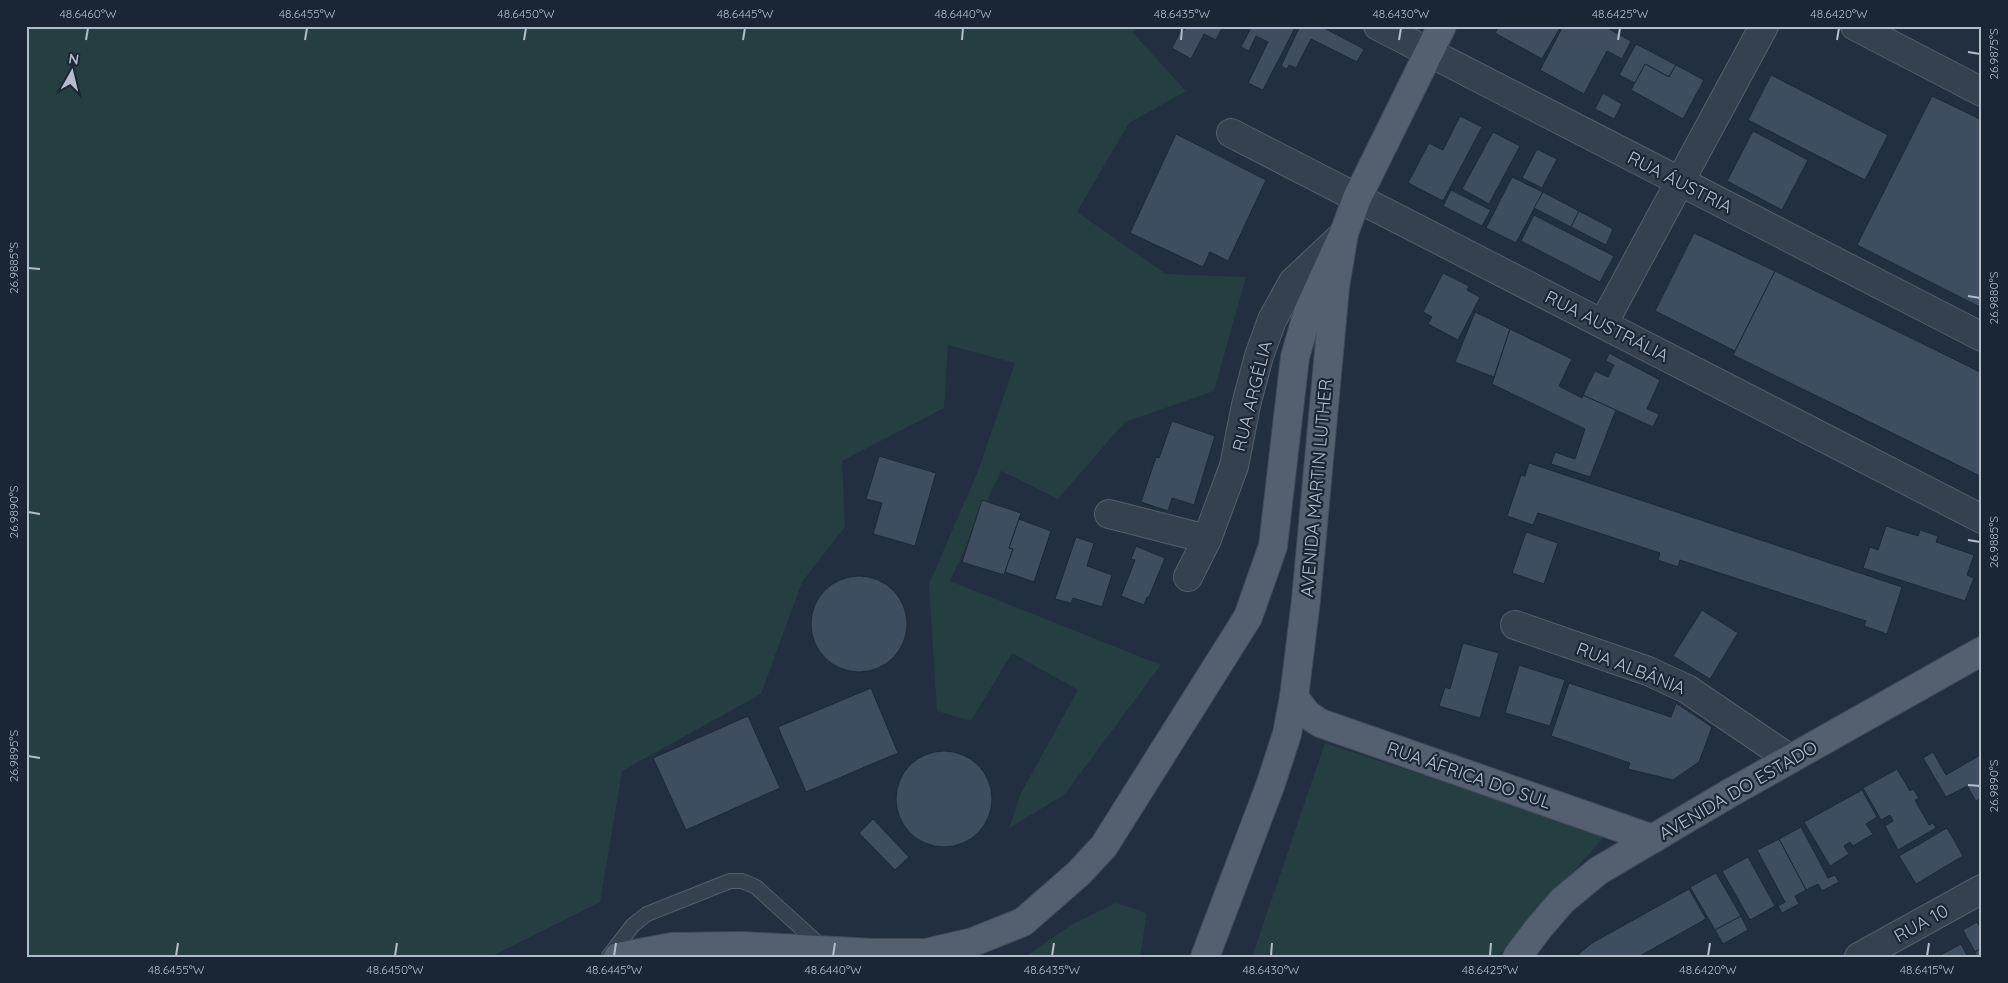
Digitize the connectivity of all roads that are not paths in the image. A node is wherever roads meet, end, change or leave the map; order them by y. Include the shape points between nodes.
1 (1378, 26) edge
2 (1442, 26) edge
3 (1764, 26) edge
4 (1854, 26) edge
5 (1429, 52) junction
6 (1982, 92) edge
7 (1231, 133) dead end
8 (1680, 181) junction
9 (1357, 198) junction
10 (1344, 233) junction
11 (1603, 324) junction
12 (1982, 337) edge
13 (1109, 514) dead end
14 (1982, 519) edge
15 (1207, 540) junction
16 (1188, 577) dead end
17 (1515, 625) dead end
18 (1982, 651) edge
19 (1294, 697) junction
20 (1790, 759) junction
21 (1653, 839) junction
22 (1982, 889) edge
23 (825, 950) junction
24 (608, 957) edge
25 (618, 957) edge
26 (1205, 957) edge
27 (1517, 957) edge
28 (1859, 957) edge

1 - 5 street, RUA ÁUSTRIA
2 - 5 main road, AVENIDA MARTIN LUTHER
3 - 8 street
4 - 6 street
5 - 8 street, RUA ÁUSTRIA
5 - 9 main road, AVENIDA MARTIN LUTHER
7 - 9 street, RUA AUSTRÁLIA
8 - 11 street
8 - 12 street, RUA ÁUSTRIA
9 - 10 main road, AVENIDA MARTIN LUTHER
9 - 11 street, RUA AUSTRÁLIA
10 - 15 street, RUA ARGÉLIA via 1293,282 1272,320 1246,405 1234,466
10 - 19 main road, AVENIDA MARTIN LUTHER via 1335,287
10 - 23 main road via 1308,312 1295,357 1273,546 1248,617 1104,846 1079,873 1023,922 973,942 926,953
11 - 14 street, RUA AUSTRÁLIA
13 - 15 street
15 - 16 street, RUA ARGÉLIA
17 - 20 street, RUA ALBÂNIA via 1648,671 1687,689
18 - 20 main road, AVENIDA DO ESTADO
19 - 21 main road, RUA ÁFRICA DO SUL via 1307,714 1320,723
19 - 26 main road, AVENIDA MARTIN LUTHER via 1270,786
20 - 21 main road, AVENIDA DO ESTADO
21 - 27 main road, AVENIDA DO ESTADO via 1598,872 1562,901
22 - 28 street, RUA 10
23 - 24 lane via 756,887 742,881 730,881 647,914 633,925
23 - 25 main road via 672,946

